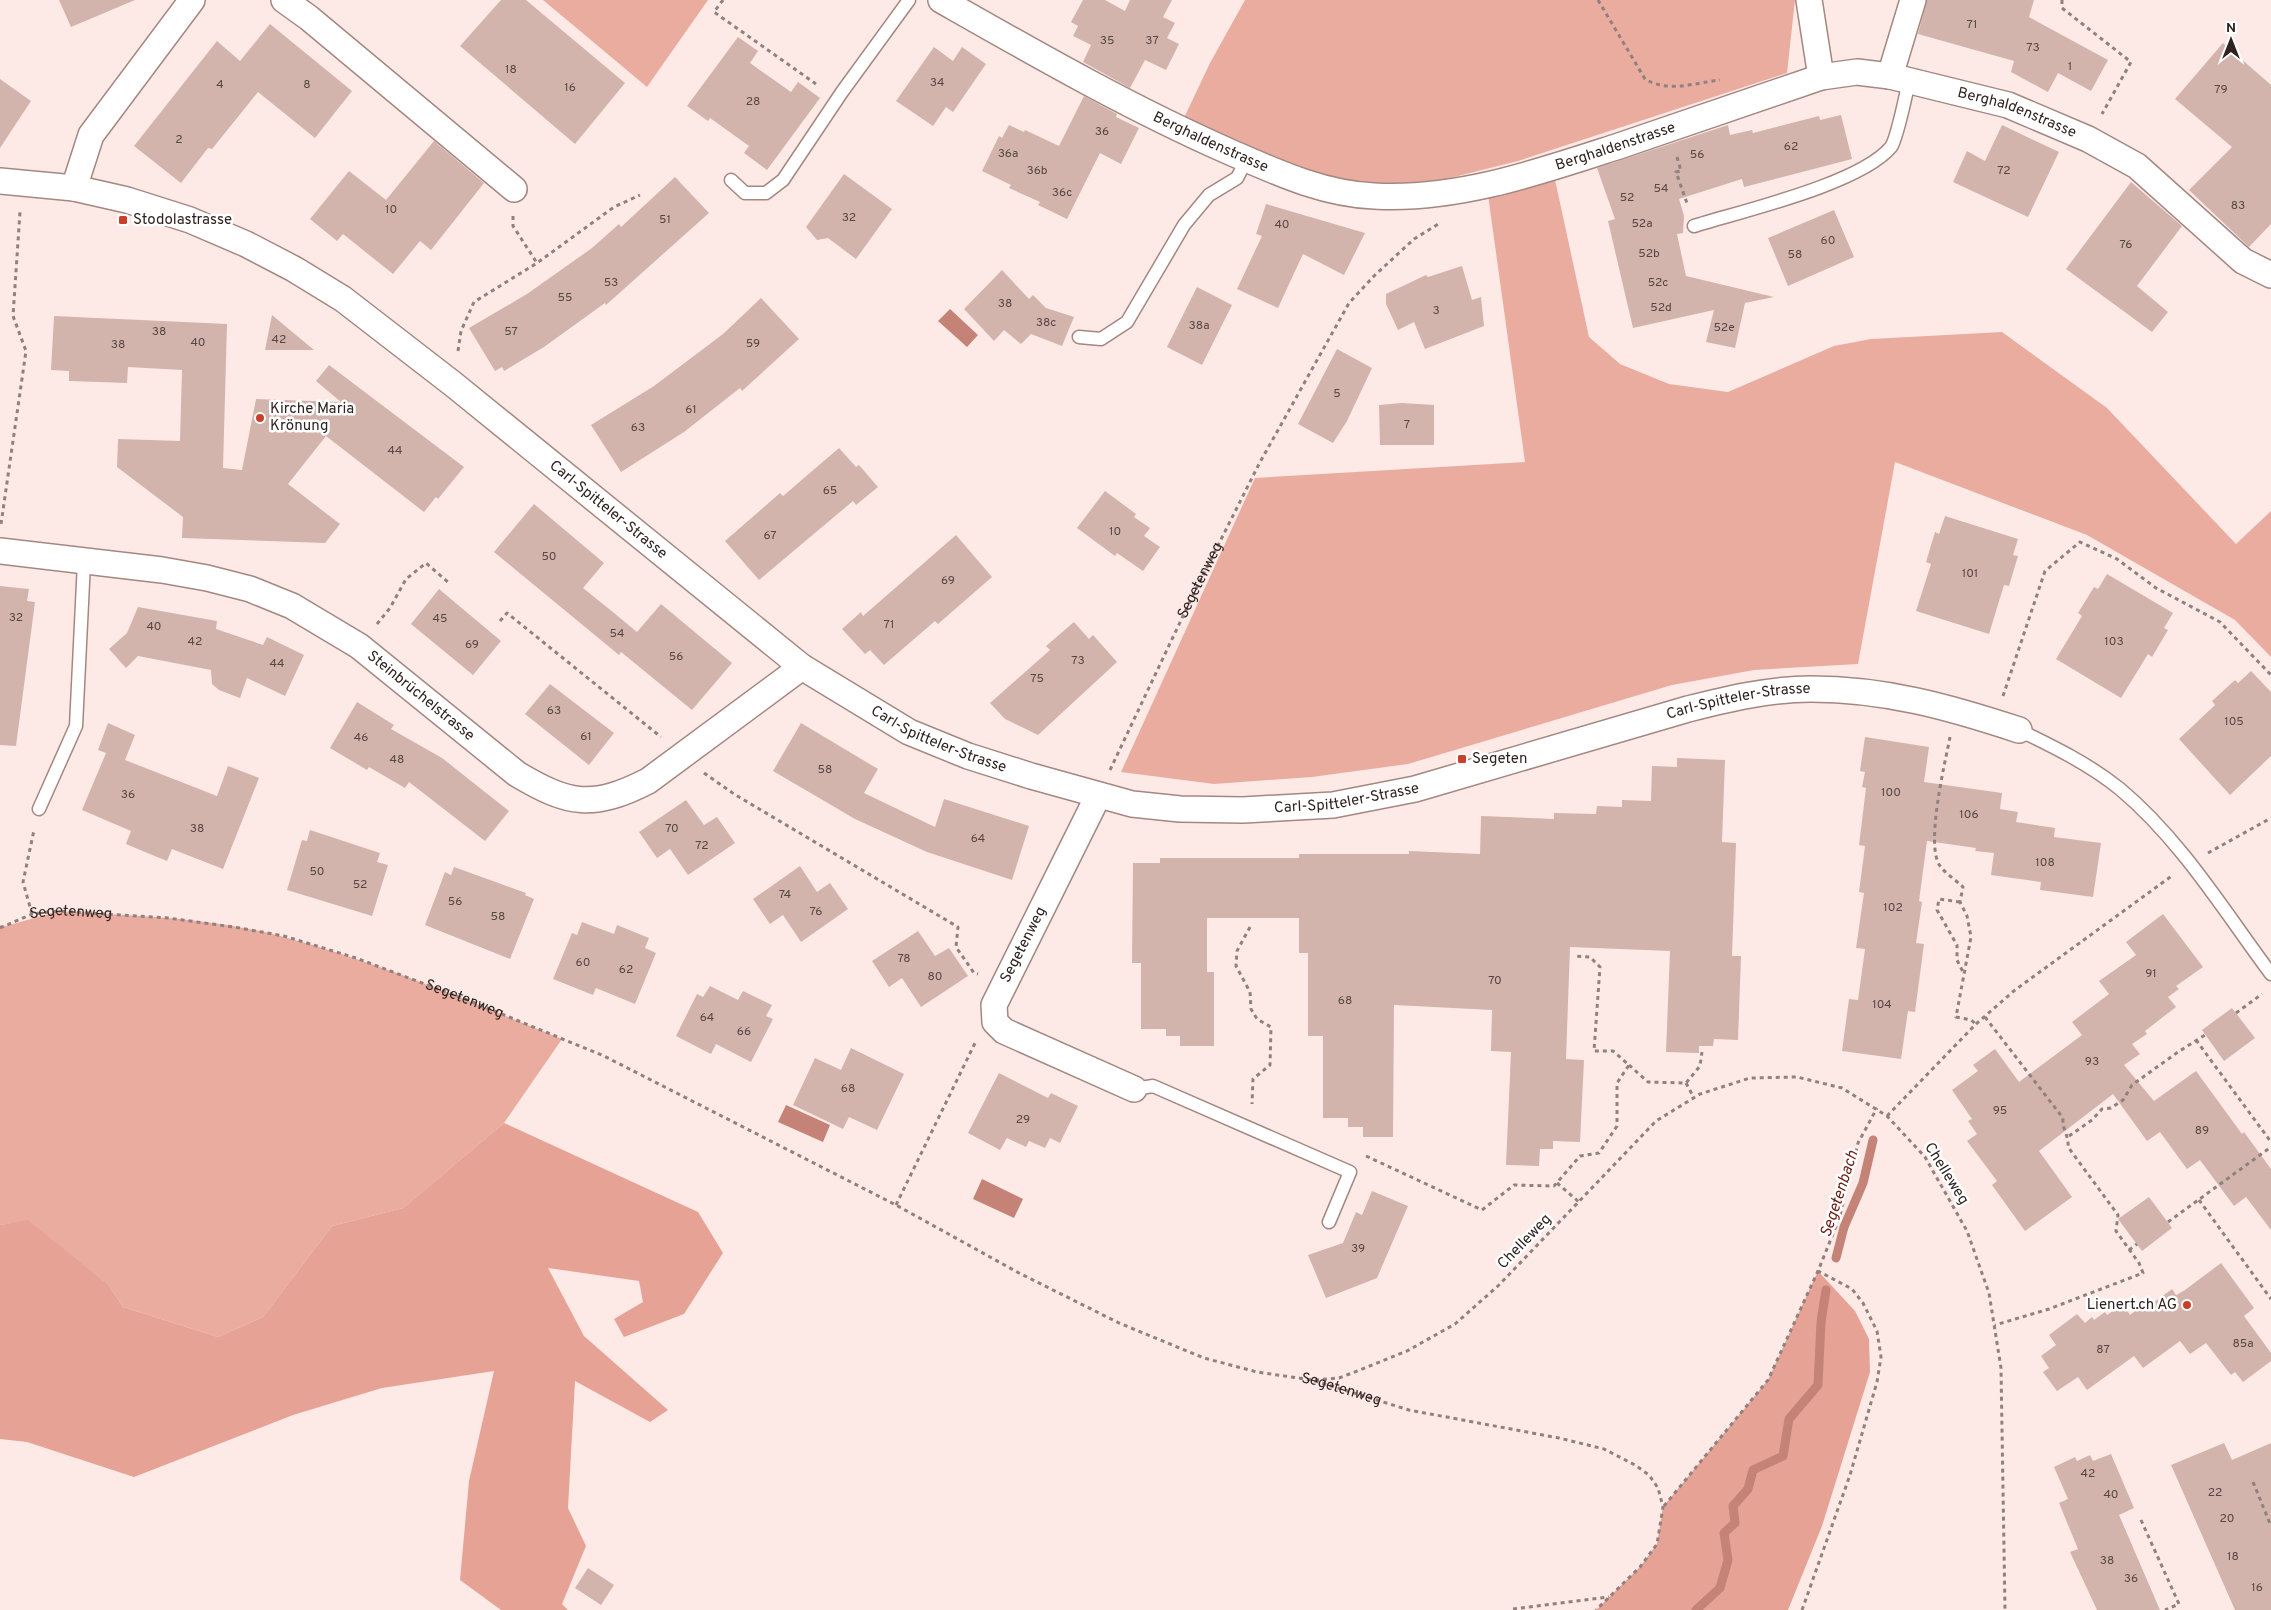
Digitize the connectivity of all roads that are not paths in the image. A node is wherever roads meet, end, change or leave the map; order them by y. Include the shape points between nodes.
1 (192, 0) edge
2 (284, 0) edge
3 (908, 0) edge
4 (941, 0) edge
5 (1809, 0) edge
6 (1913, 0) edge
7 (1821, 77) junction
8 (1900, 79) junction
9 (1247, 159) junction
10 (731, 180) dead end
11 (11, 182) edge
12 (74, 188) junction
13 (514, 189) road end
14 (1694, 226) dead end
15 (2271, 275) edge
16 (1079, 337) dead end
17 (0, 551) edge
18 (84, 562) junction
19 (802, 667) junction
20 (2019, 730) joint
21 (1098, 796) junction
22 (39, 809) road end
23 (2271, 974) edge
24 (1134, 1089) joint
25 (1329, 1222) dead end

1 - 12 street via 91,135
2 - 13 street
3 - 10 lane via 783,180 766,193 745,193
4 - 9 street, Berghaldenstrasse via 1088,84
5 - 7 street
6 - 8 street
7 - 8 street, Berghaldenstrasse via 1857,72
7 - 9 street, Berghaldenstrasse via 1552,168 1446,191 1376,196 1346,193 1310,185
8 - 14 lane via 1892,146 1867,166 1812,191
8 - 15 street, Berghaldenstrasse via 2008,105 2088,139 2137,166 2243,261
9 - 16 lane via 1237,178 1209,195 1184,224 1127,322 1101,339
11 - 12 street, Carl-Spitteler-Strasse
12 - 19 street, Carl-Spitteler-Strasse via 127,200 190,220 262,252 343,299
17 - 18 street, Steinbrüchelstrasse
18 - 19 street, Steinbrüchelstrasse via 207,578 250,589 292,606 359,646 517,774 546,791 575,800 598,801 622,795 648,781
18 - 22 lane via 76,726
19 - 21 street, Carl-Spitteler-Strasse via 909,732 968,756
20 - 21 street, Carl-Spitteler-Strasse via 1912,698 1810,689 1771,692 1688,709 1415,789 1333,805 1243,810 1180,809 1132,804
20 - 23 lane via 2069,754 2120,790 2189,863
21 - 24 street, Segetenweg via 994,1006 996,1022 1004,1031
24 - 25 lane via 1153,1086 1350,1172

